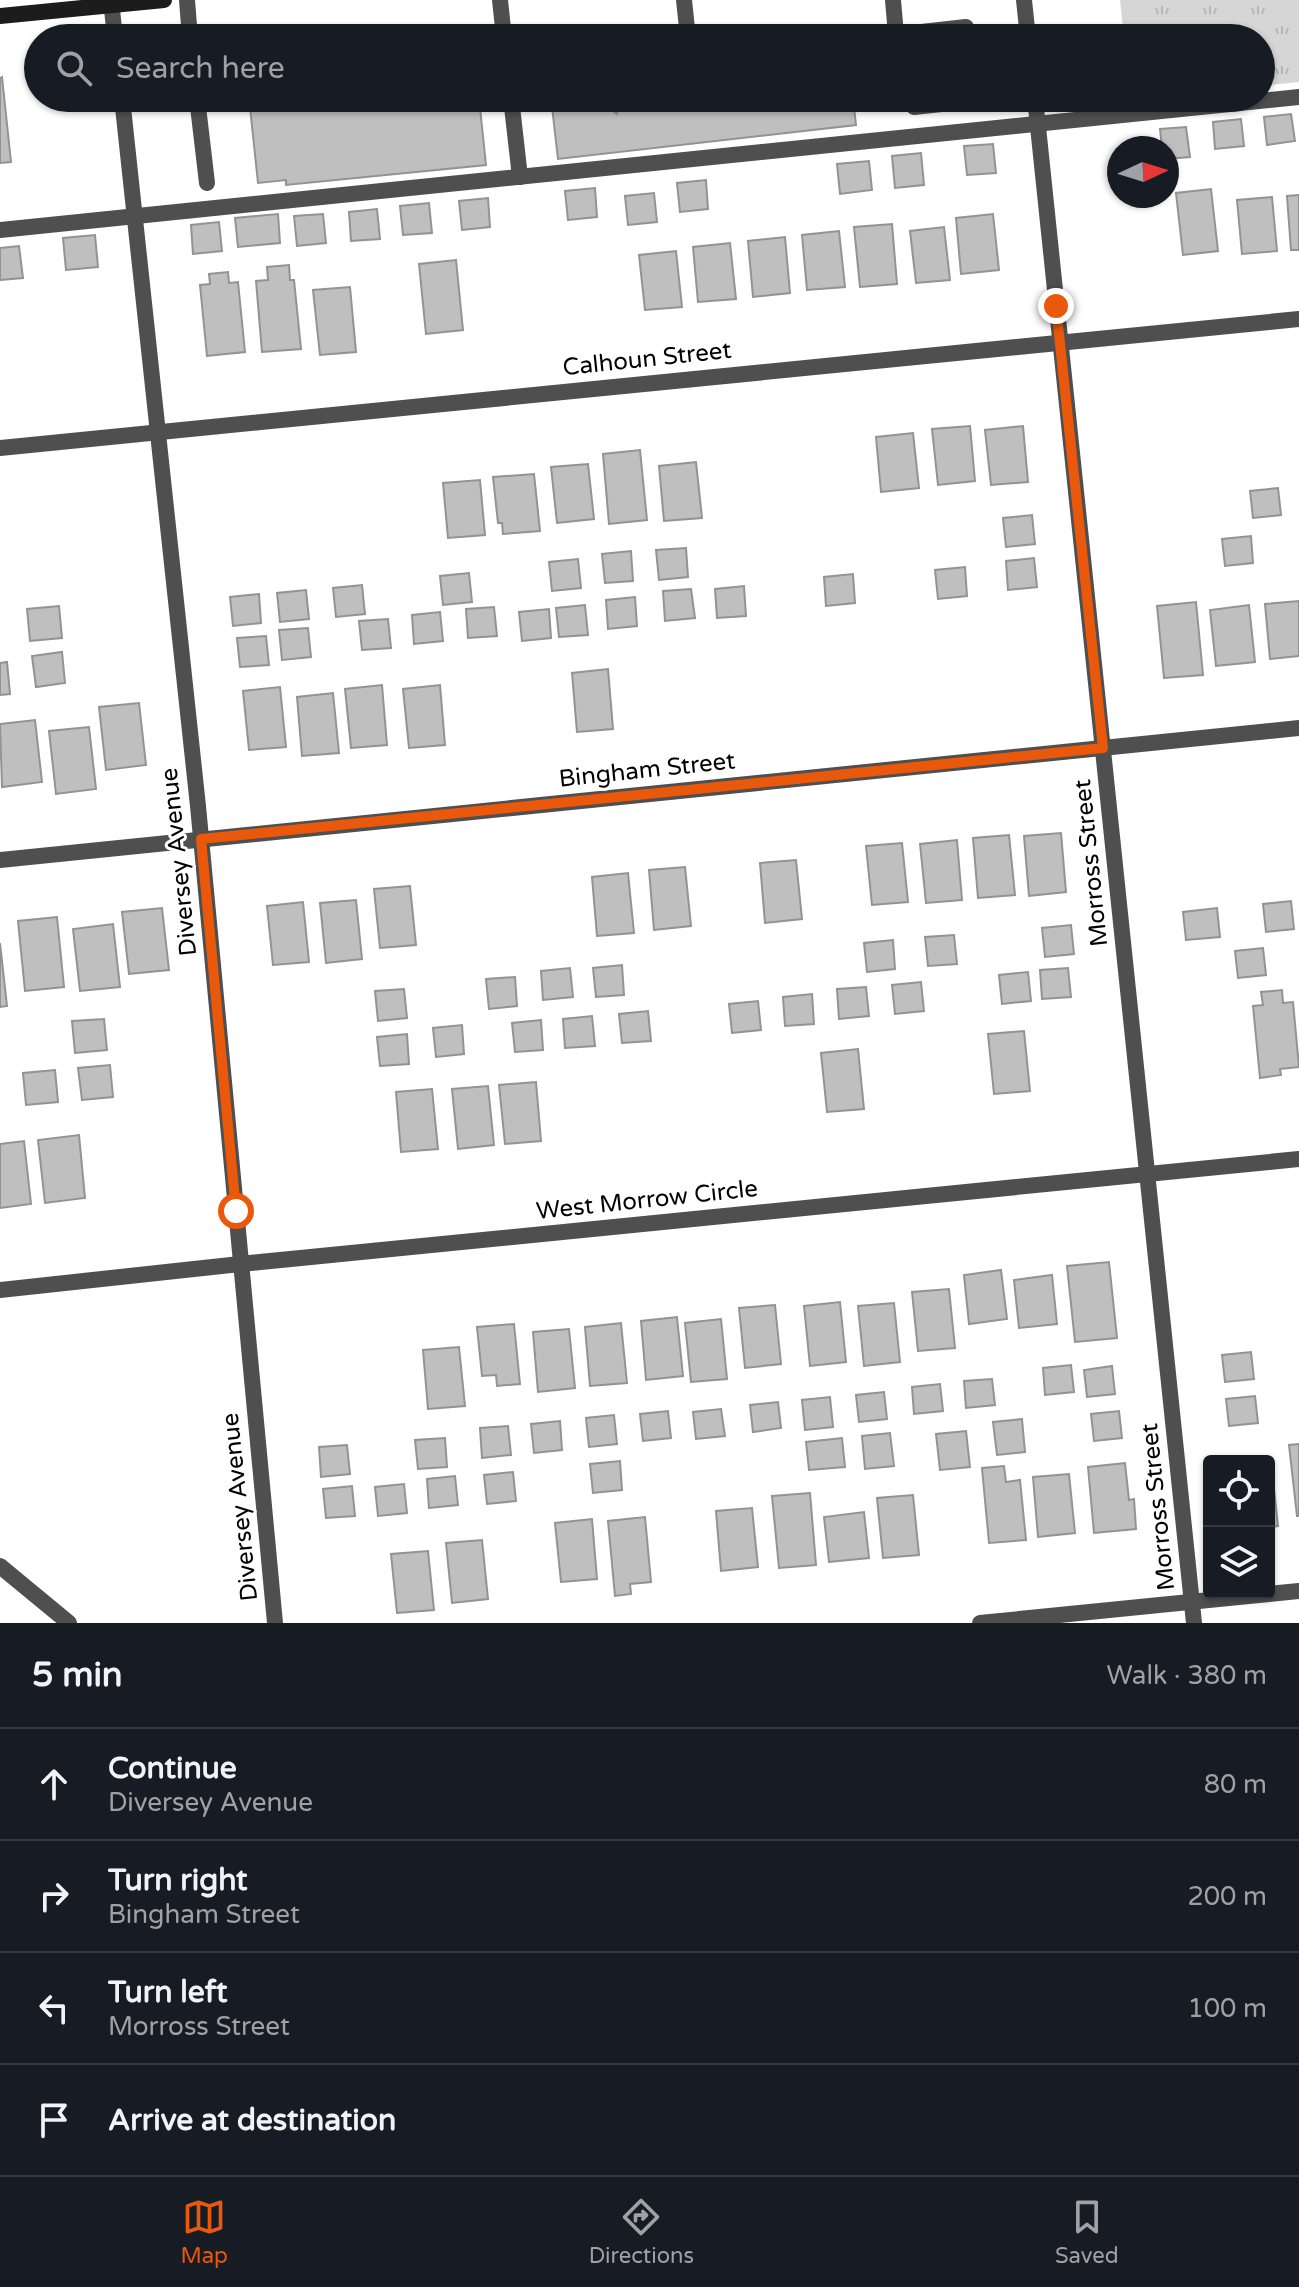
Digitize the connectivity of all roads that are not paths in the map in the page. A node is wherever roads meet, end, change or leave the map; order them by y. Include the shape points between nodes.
1 (164, 0) edge
2 (187, 0) edge
3 (500, 0) edge
4 (684, 0) edge
5 (893, 0) edge
6 (1024, 0) edge
7 (112, 3) edge
8 (0, 16) edge
9 (114, 24) edge
10 (189, 24) edge
11 (503, 24) edge
12 (687, 24) edge
13 (895, 24) edge
14 (1027, 24) edge
15 (1299, 97) edge
16 (1275, 99) edge
17 (124, 112) edge
18 (199, 112) edge
19 (513, 112) edge
20 (1036, 112) edge
21 (1153, 112) edge
22 (1037, 124) junction
23 (520, 177) junction
24 (207, 183) dead end
25 (135, 216) junction
26 (0, 230) edge
27 (1299, 319) edge
28 (1060, 343) junction
29 (158, 432) junction
30 (0, 448) edge
31 (1299, 728) edge
32 (1103, 748) junction
33 (201, 839) junction
34 (0, 860) edge
35 (1299, 1159) edge
36 (1147, 1174) junction
37 (240, 1264) junction
38 (0, 1290) edge
39 (0, 1566) edge
40 (1299, 1591) edge
41 (1192, 1602) junction
42 (69, 1623) edge
43 (275, 1623) edge
44 (980, 1623) edge
45 (1194, 1623) edge

1 - 7 main road
2 - 10 street
3 - 11 street
4 - 12 street
5 - 13 street
6 - 14 street
7 - 8 main road
7 - 9 street
15 - 16 street
17 - 25 street, Diversey Avenue
18 - 24 street
19 - 23 street
20 - 22 street, Morross Street
21 - 22 street
22 - 23 street
22 - 28 street, Morross Street
23 - 25 street
25 - 26 street
25 - 29 street, Diversey Avenue
27 - 28 street, Calhoun Street
28 - 29 street, Calhoun Street
28 - 32 street, Morross Street
29 - 30 street, Calhoun Street
29 - 33 street, Diversey Avenue
31 - 32 street, Bingham Street
32 - 33 street, Bingham Street
32 - 36 street, Morross Street
33 - 34 street, Bingham Street
33 - 37 street, Diversey Avenue
35 - 36 street, West Morrow Circle
36 - 37 street, West Morrow Circle
36 - 41 street, Morross Street
37 - 38 street, West Morrow Circle
37 - 43 street, Diversey Avenue
39 - 42 street
40 - 41 street
41 - 44 street
41 - 45 street, Morross Street

